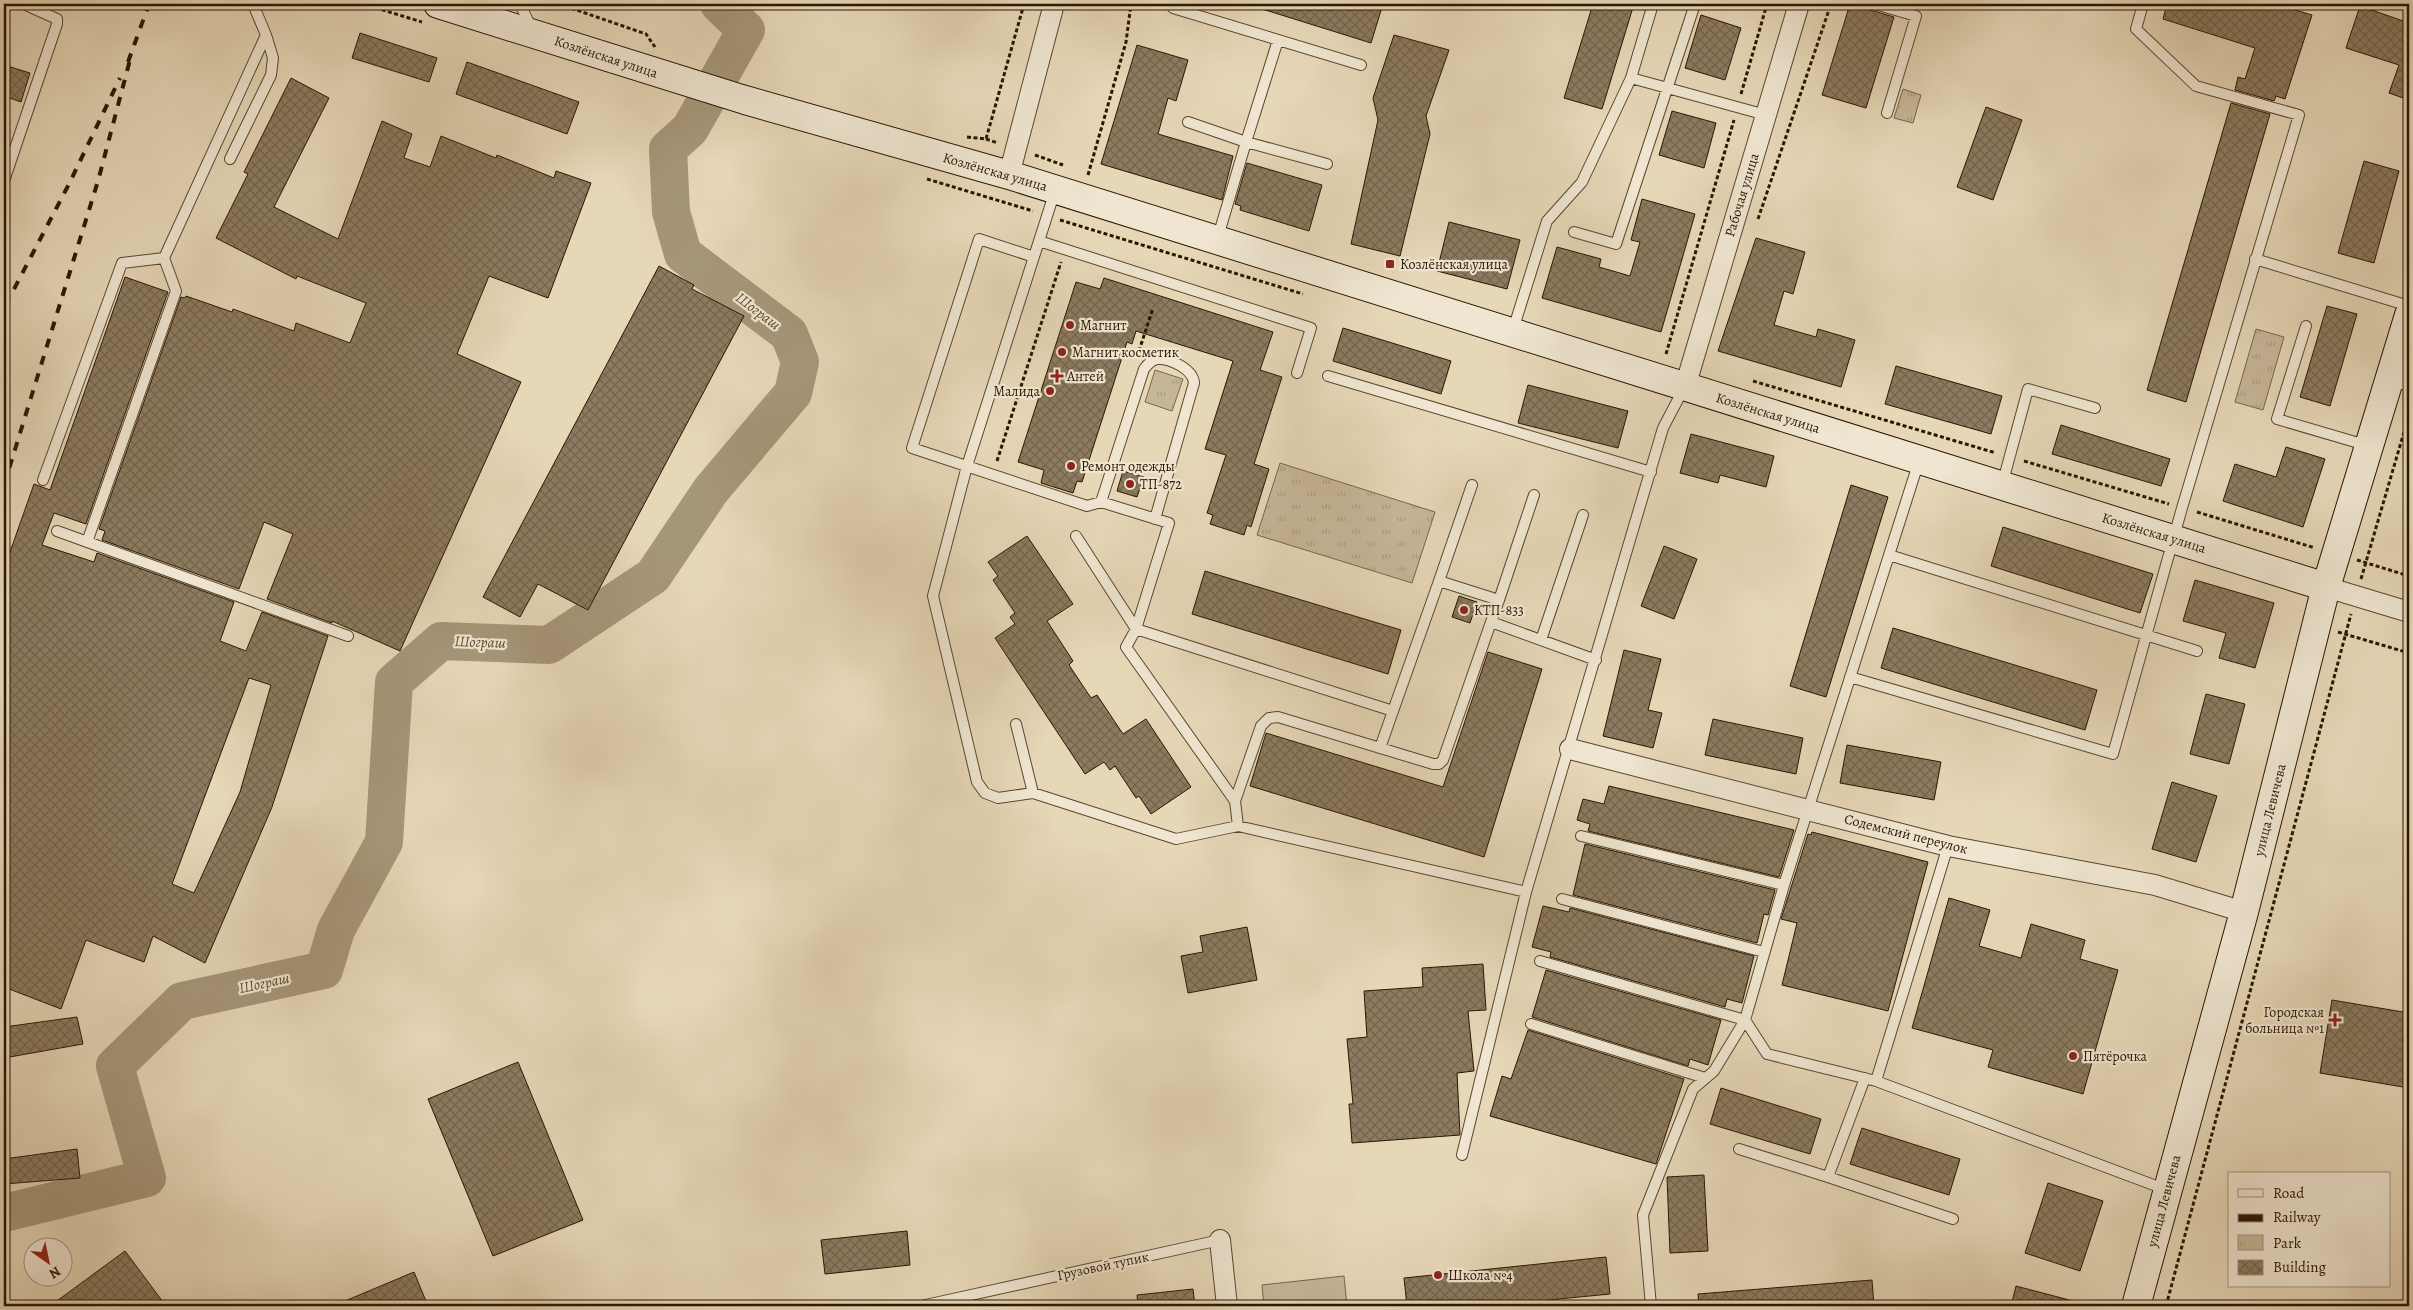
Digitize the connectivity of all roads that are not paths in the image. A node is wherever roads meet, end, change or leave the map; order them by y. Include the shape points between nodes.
1 (253, 4) edge
2 (438, 4) edge
3 (520, 4) edge
4 (1054, 4) edge
5 (1653, 4) edge
6 (1799, 4) edge
7 (1875, 4) edge
8 (2143, 4) edge
9 (26, 5) edge
10 (1694, 7) dead end
11 (1173, 8) dead end
12 (535, 34) junction
13 (266, 35) junction
14 (1278, 40) junction
15 (1361, 65) dead end
16 (1631, 78) junction
17 (1667, 88) junction
18 (1886, 113) dead end
19 (1766, 115) junction
20 (1188, 122) dead end
21 (1246, 142) junction
22 (230, 159) dead end
23 (1327, 164) dead end
24 (1008, 175) junction
25 (4, 181) edge
26 (1055, 190) junction
27 (1574, 232) dead end
28 (1039, 241) junction
29 (1217, 241) junction
30 (1034, 257) junction
31 (164, 258) junction
32 (2255, 259) junction
33 (2409, 306) edge
34 (2409, 315) edge
35 (2306, 326) dead end
36 (1512, 334) junction
37 (1297, 373) dead end
38 (1689, 375) junction
39 (1328, 376) dead end
40 (2399, 384) edge
41 (2095, 408) dead end
42 (2370, 446) junction
43 (1919, 460) junction
44 (967, 466) junction
45 (1651, 472) junction
46 (43, 480) dead end
47 (1472, 485) dead end
48 (2002, 486) junction
49 (1534, 495) dead end
50 (1102, 502) junction
51 (1583, 515) dead end
52 (1155, 519) junction
53 (56, 531) dead end
54 (1076, 536) dead end
55 (2173, 539) junction
56 (87, 542) junction
57 (1889, 555) junction
58 (1439, 581) junction
59 (2326, 587) junction
60 (1499, 600) junction
61 (2409, 612) edge
62 (1491, 622) junction
63 (1136, 629) junction
64 (2148, 635) junction
65 (348, 636) dead end
66 (1541, 640) junction
67 (2197, 651) dead end
68 (1596, 660) junction
69 (1850, 677) junction
70 (1393, 711) junction
71 (1016, 724) dead end
72 (1380, 748) junction
73 (1570, 748) junction
74 (1033, 793) junction
75 (1235, 801) junction
76 (1808, 810) junction
77 (1238, 826) junction
78 (1581, 836) dead end
79 (1948, 846) junction
80 (1784, 885) junction
81 (1526, 892) junction
82 (1562, 899) dead end
83 (2244, 912) junction
84 (1764, 952) junction
85 (1540, 961) dead end
86 (1745, 1020) junction
87 (1532, 1024) dead end
88 (1705, 1078) junction
89 (1865, 1078) junction
90 (1876, 1081) junction
91 (1739, 1149) dead end
92 (1462, 1155) dead end
93 (1828, 1177) junction
94 (2167, 1190) junction
95 (1953, 1219) dead end
96 (1220, 1240) joint
97 (921, 1306) edge
98 (1227, 1306) edge
99 (1651, 1306) edge
100 (2136, 1306) edge

1 - 13 lane
2 - 12 street, Козлёнская улица
3 - 12 lane
4 - 24 street
5 - 16 lane
6 - 19 street, Рабочая улица
7 - 18 lane via 1916,16
8 - 32 lane via 2136,29 2196,86 2299,115
9 - 25 lane via 53,15 57,24
10 - 17 lane
11 - 14 lane
12 - 24 street, Козлёнская улица via 653,60 745,100
13 - 22 lane via 273,58 271,75
13 - 31 lane
14 - 15 lane
14 - 21 lane
16 - 17 lane
16 - 36 lane via 1582,182 1547,221
17 - 19 lane
17 - 27 lane via 1616,244
19 - 38 street, Рабочая улица
20 - 21 lane
21 - 23 lane
21 - 29 lane
24 - 26 street, Козлёнская улица
26 - 28 lane
26 - 29 street, Козлёнская улица via 1085,186
28 - 30 lane
28 - 37 lane via 1311,328
29 - 36 street, Козлёнская улица
30 - 44 lane
30 - 44 lane via 979,239 912,448
31 - 46 lane via 122,262
31 - 56 lane via 176,291
32 - 33 lane
32 - 55 lane
34 - 40 street, улица Левичева
35 - 42 lane via 2277,419
36 - 38 street, Козлёнская улица
38 - 43 street, Козлёнская улица
38 - 45 lane via 1663,428
39 - 45 lane
40 - 42 street, улица Левичева
41 - 48 lane via 2028,389
42 - 59 street, улица Левичева
43 - 48 street, Козлёнская улица
43 - 57 lane
44 - 50 lane via 1087,506
44 - 74 lane via 933,596 977,782 985,793 998,798
45 - 68 lane
47 - 58 lane
48 - 55 street, Козлёнская улица
49 - 60 lane
50 - 52 lane
50 - 52 lane via 1144,369 1159,359 1186,368 1194,378
51 - 66 lane
52 - 63 lane via 1169,523
53 - 56 lane
54 - 63 lane
55 - 59 street, Козлёнская улица
55 - 64 lane
56 - 65 lane
57 - 64 lane
57 - 69 lane
58 - 60 lane
58 - 70 lane
59 - 61 street, Козлёнская улица
59 - 83 street, улица Левичева
60 - 62 lane
62 - 66 lane
62 - 72 lane via 1443,760 1433,764
63 - 70 lane
63 - 75 lane via 1126,647
64 - 67 lane
64 - 69 lane via 2113,754
66 - 68 lane
68 - 73 lane
69 - 76 lane
70 - 72 lane
71 - 74 lane
72 - 75 lane via 1278,717 1268,718 1261,726
73 - 76 street, Содемский переулок
73 - 81 lane
74 - 77 lane via 1176,839
75 - 77 lane
76 - 79 street, Содемский переулок
76 - 80 lane
77 - 81 lane
78 - 80 lane
79 - 83 street, Содемский переулок via 2155,885
79 - 90 lane
80 - 84 lane
81 - 92 lane
82 - 84 lane
83 - 94 street, улица Левичева
84 - 86 lane
85 - 86 lane
86 - 88 lane via 1714,1070
86 - 89 lane via 1767,1054
87 - 88 lane
88 - 99 lane via 1694,1089 1643,1215
89 - 90 lane
89 - 93 lane
90 - 94 lane
91 - 93 lane
93 - 95 lane
94 - 100 street, улица Левичева
96 - 97 lane, Грузовой тупик
96 - 98 street, Грузовой тупик

